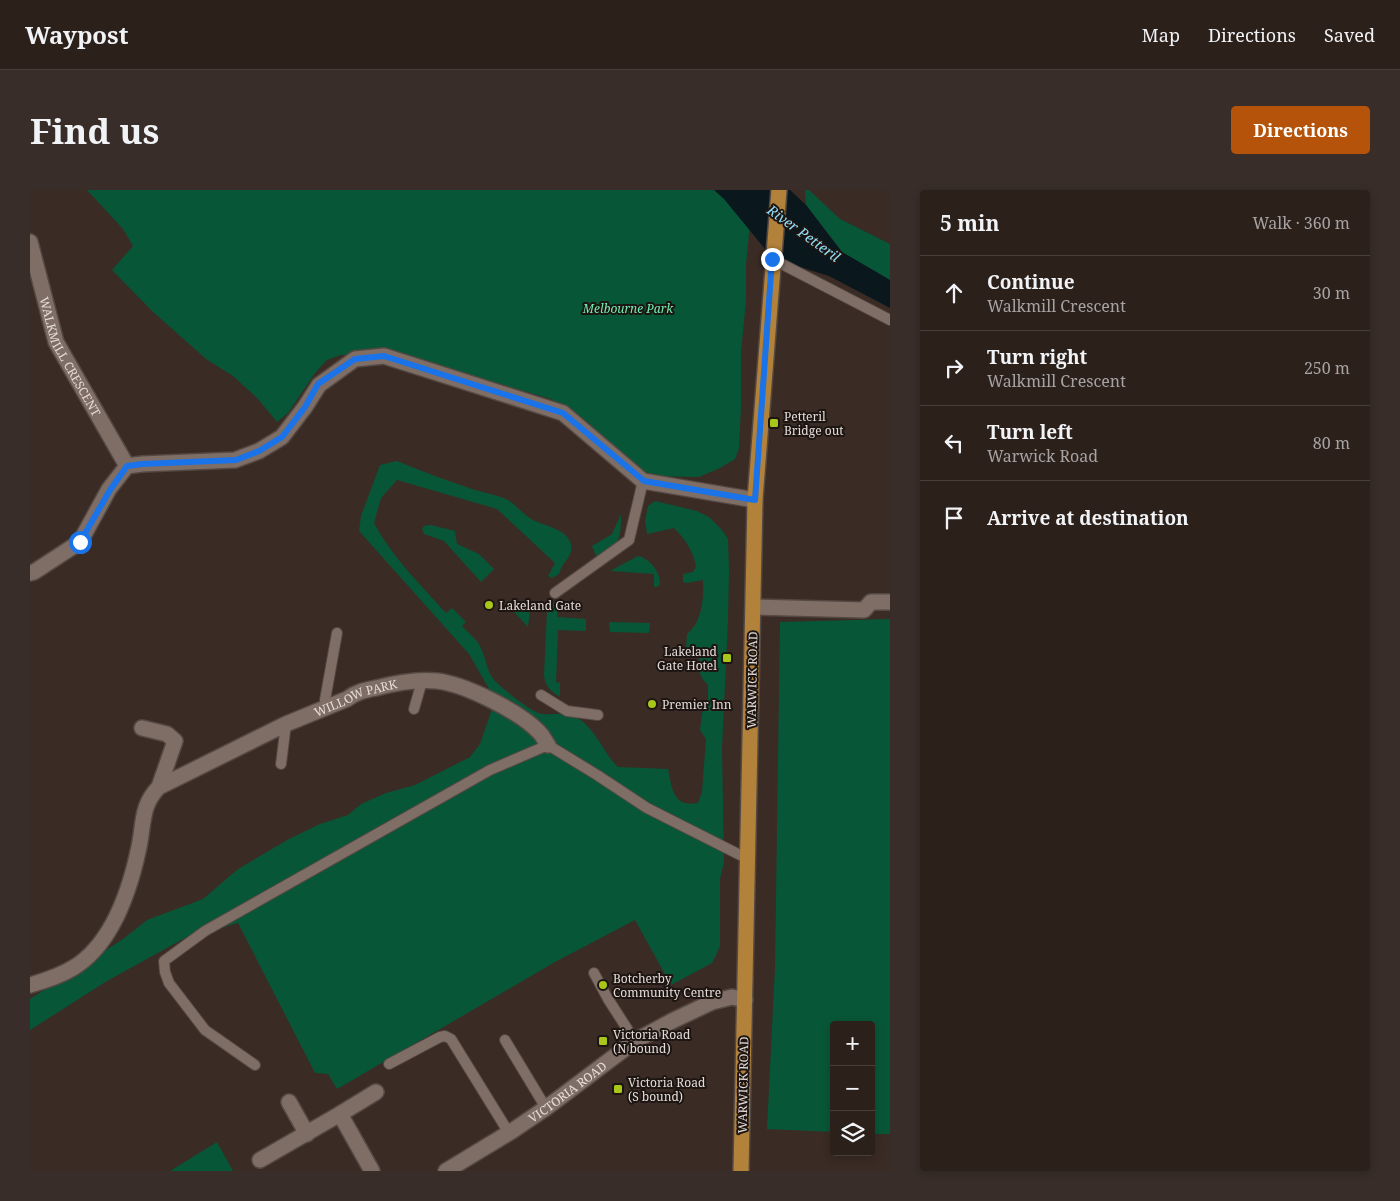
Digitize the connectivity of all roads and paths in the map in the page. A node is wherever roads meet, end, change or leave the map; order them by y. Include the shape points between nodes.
1 (778, 190) edge
2 (30, 242) edge
3 (772, 259) junction
4 (890, 320) edge
5 (127, 466) junction
6 (644, 481) junction
7 (755, 500) junction
8 (30, 573) edge
9 (555, 593) dead end
10 (890, 602) edge
11 (754, 608) junction
12 (337, 632) dead end
13 (422, 681) junction
14 (541, 695) dead end
15 (327, 708) junction
16 (414, 709) dead end
17 (598, 714) dead end
18 (286, 724) junction
19 (142, 728) dead end
20 (548, 745) junction
21 (281, 764) dead end
22 (159, 787) junction
23 (748, 858) junction
24 (594, 973) dead end
25 (30, 985) edge
26 (745, 1000) junction
27 (504, 1040) dead end
28 (635, 1041) junction
29 (389, 1064) dead end
30 (255, 1065) dead end
31 (376, 1092) dead end
32 (289, 1102) dead end
33 (546, 1108) junction
34 (340, 1114) junction
35 (508, 1133) junction
36 (306, 1134) junction
37 (260, 1160) dead end
38 (372, 1171) edge
39 (446, 1171) edge
40 (741, 1171) edge

1 - 3 main road, WARWICK ROAD
2 - 5 street, WALKMILL CRESCENT via 56,342
3 - 4 lane
3 - 7 main road, WARWICK ROAD
5 - 6 street via 236,460 259,451 282,437 318,384 355,359 384,356 563,413
5 - 8 street via 80,542
6 - 7 street
6 - 9 lane via 629,540
7 - 11 main road, WARWICK ROAD
10 - 11 street via 871,602 864,610
11 - 23 main road, WARWICK ROAD
12 - 15 lane via 325,700
13 - 15 street, WILLOW PARK via 370,689
13 - 16 lane
13 - 20 street, WILLOW PARK via 452,684 498,704 522,718 540,733
14 - 17 lane via 567,711
15 - 18 street, WILLOW PARK
18 - 21 lane
18 - 22 street, WILLOW PARK
19 - 22 street via 167,734 175,740
20 - 23 lane via 647,808
20 - 30 lane via 490,770 205,931 164,961 169,983 205,1030
22 - 25 street via 151,795 144,812 131,876 117,916 103,939 73,968
23 - 26 main road, WARWICK ROAD
24 - 28 lane
26 - 28 street, VICTORIA ROAD via 732,997 712,1002
26 - 40 main road, WARWICK ROAD
27 - 33 lane
28 - 33 street, VICTORIA ROAD
29 - 35 lane via 440,1037 451,1039
31 - 34 street
32 - 36 street
33 - 35 street, VICTORIA ROAD
34 - 36 street
34 - 38 street
35 - 39 street, VICTORIA ROAD
36 - 37 street

